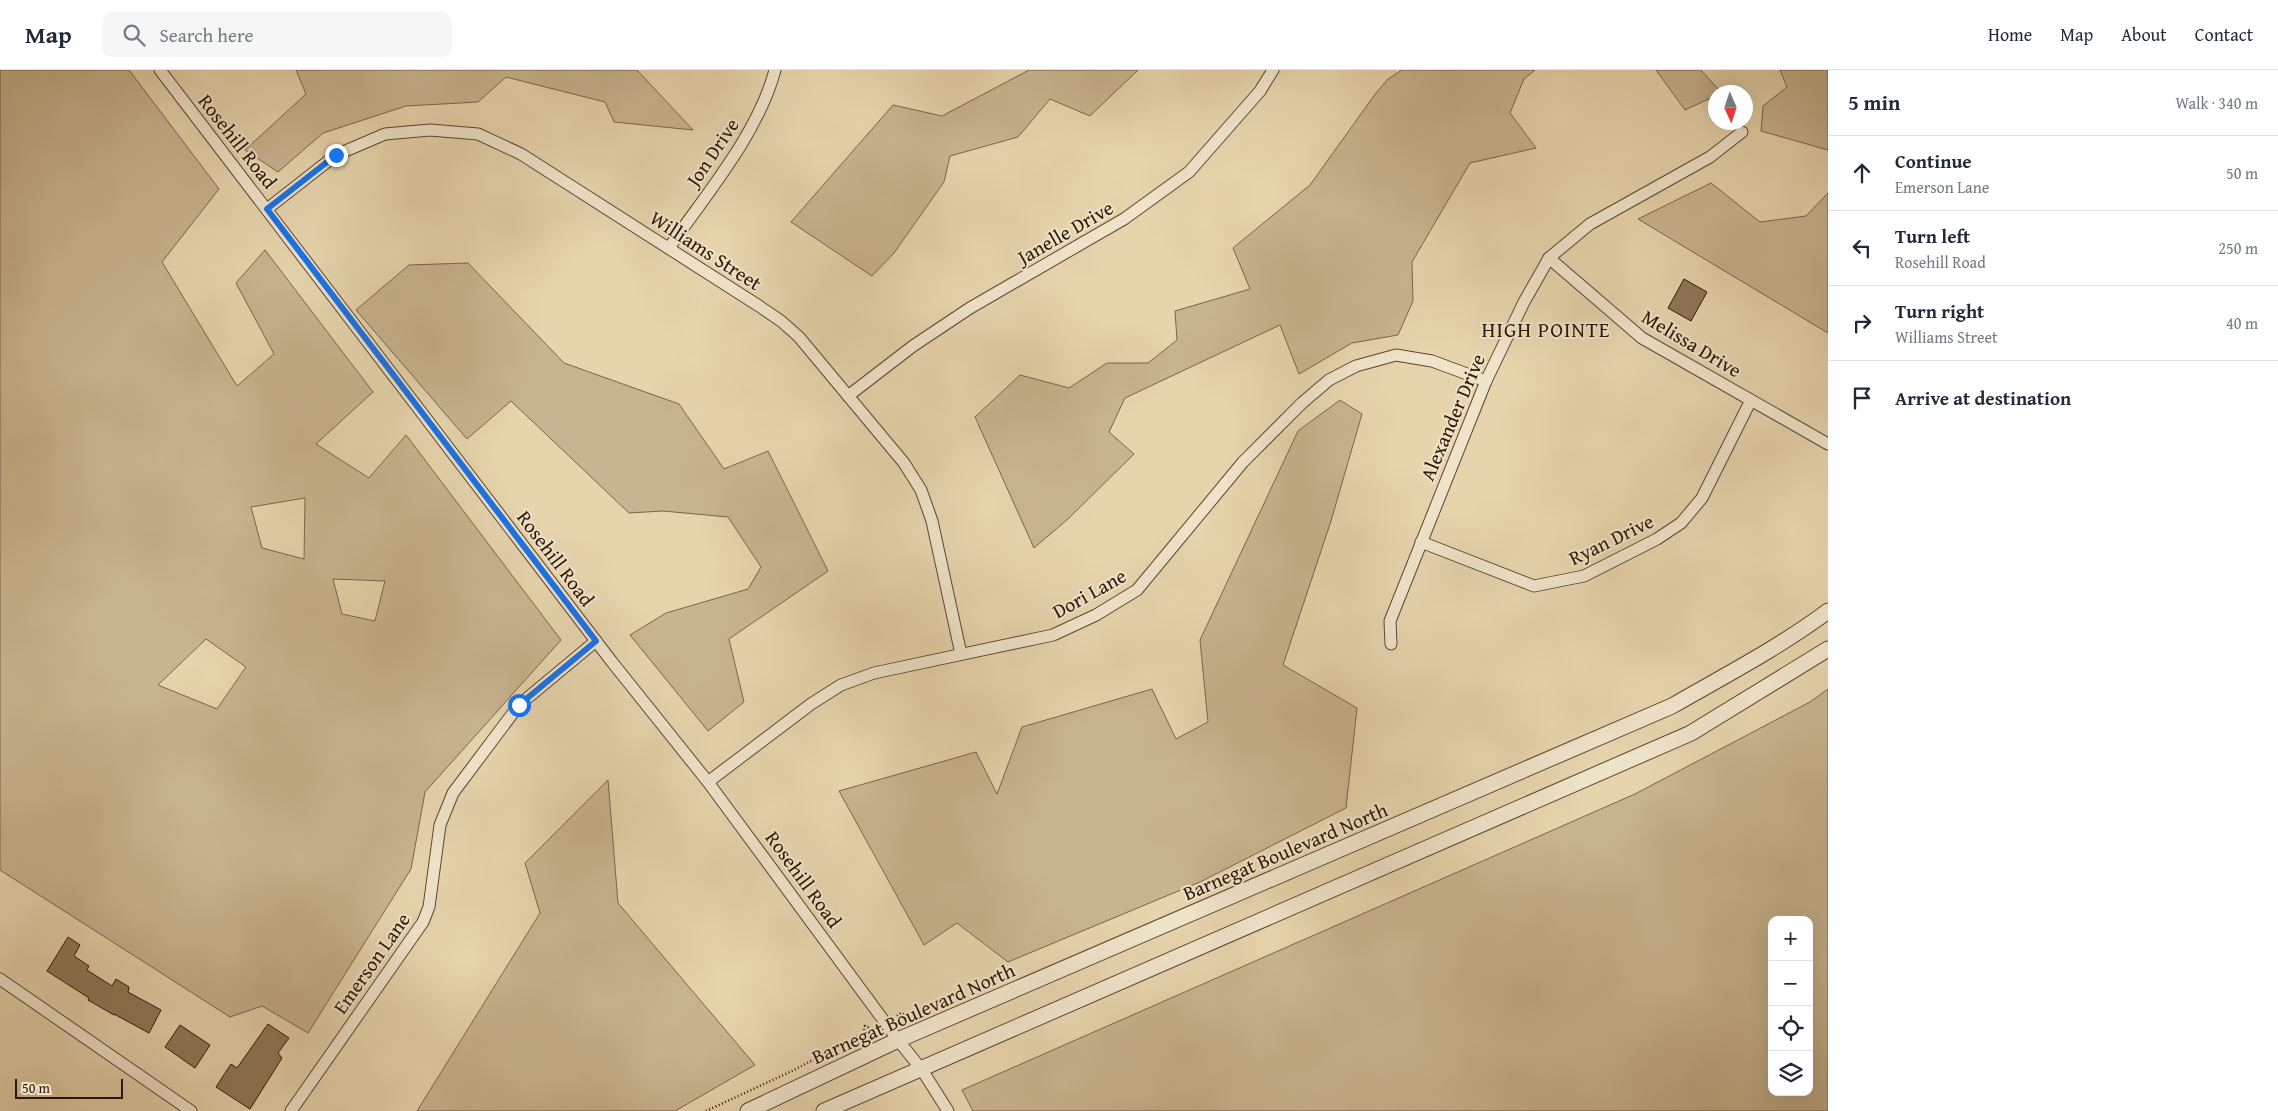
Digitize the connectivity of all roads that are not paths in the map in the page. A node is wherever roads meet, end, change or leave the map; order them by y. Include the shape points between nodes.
1 (160, 70) edge
2 (775, 70) edge
3 (1273, 70) edge
4 (1742, 132) dead end
5 (267, 209) junction
6 (669, 248) junction
7 (1549, 258) junction
8 (1486, 381) junction
9 (848, 396) junction
10 (1751, 400) junction
11 (1828, 444) edge
12 (1421, 542) junction
13 (1828, 611) edge
14 (596, 641) junction
15 (1391, 644) dead end
16 (1828, 649) edge
17 (961, 654) junction
18 (708, 782) junction
19 (0, 979) edge
20 (898, 1040) junction
21 (922, 1070) junction
22 (191, 1111) edge
23 (290, 1111) edge
24 (748, 1111) edge
25 (824, 1111) edge
26 (948, 1111) edge

1 - 5 street, Rosehill Road
2 - 6 street, Jon Drive via 753,126
3 - 9 street, Janelle Drive via 1256,97 1189,172 1124,219 970,308 913,346
4 - 7 street, Alexander Drive via 1710,157 1590,224
5 - 6 street, Williams Street via 336,155 385,134 430,130 478,134 520,154
5 - 14 street, Rosehill Road
6 - 9 street, Williams Street via 781,321 799,337
7 - 8 street, Alexander Drive
7 - 10 street, Melissa Drive via 1642,338
8 - 12 street, Alexander Drive
8 - 17 street, Dori Lane via 1432,361 1396,355 1356,366 1329,380 1243,462 1137,590 1096,615 1053,635
9 - 17 street, Williams Street via 904,463 920,490 932,520
10 - 11 street, Melissa Drive
10 - 12 street, Ryan Drive via 1702,498 1681,523 1657,539 1584,576 1534,586
12 - 15 street, Alexander Drive via 1390,621
13 - 20 street, Barnegat Boulevard North via 1672,706
14 - 18 street, Rosehill Road
14 - 23 street, Emerson Lane via 519,705 452,793 440,825 429,907 423,922
16 - 21 street via 1691,733
17 - 18 street, Dori Lane via 874,673 841,685
18 - 20 street, Rosehill Road
19 - 22 street
20 - 21 street, Rosehill Road
20 - 24 street, Barnegat Boulevard North
21 - 25 street
21 - 26 street, Rosehill Road

